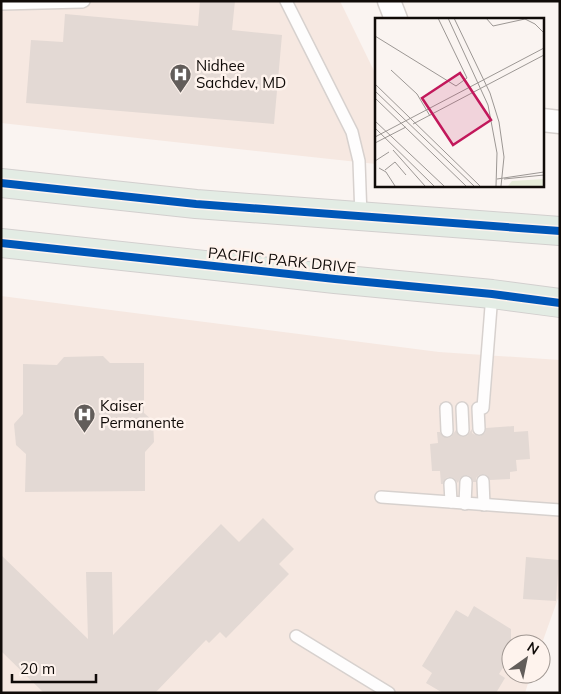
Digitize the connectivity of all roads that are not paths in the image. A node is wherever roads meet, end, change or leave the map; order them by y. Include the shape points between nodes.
1 (84, 1) edge
2 (286, 1) edge
3 (389, 1) edge
4 (1, 4) edge
5 (396, 18) edge
6 (544, 120) edge
7 (560, 122) edge
8 (1, 183) edge
9 (361, 216) junction
10 (560, 231) edge
11 (1, 243) edge
12 (492, 294) junction
13 (560, 303) edge
14 (446, 408) dead end
15 (462, 408) dead end
16 (479, 428) dead end
17 (463, 430) dead end
18 (446, 431) dead end
19 (483, 481) dead end
20 (466, 482) dead end
21 (450, 484) dead end
22 (381, 497) dead end
23 (451, 502) junction
24 (465, 504) junction
25 (484, 505) junction
26 (560, 510) edge
27 (296, 636) dead end
28 (389, 693) edge

1 - 4 lane
2 - 9 lane via 352,132 359,161
3 - 5 street
6 - 7 street
8 - 9 main road via 196,204
9 - 10 main road
11 - 12 main road, PACIFIC PARK DRIVE
12 - 13 main road, PACIFIC PARK DRIVE
12 - 16 lane
14 - 18 lane
15 - 17 lane
19 - 25 lane
20 - 24 lane
21 - 23 lane
22 - 23 lane
23 - 24 lane
24 - 25 lane
25 - 26 lane
27 - 28 lane

